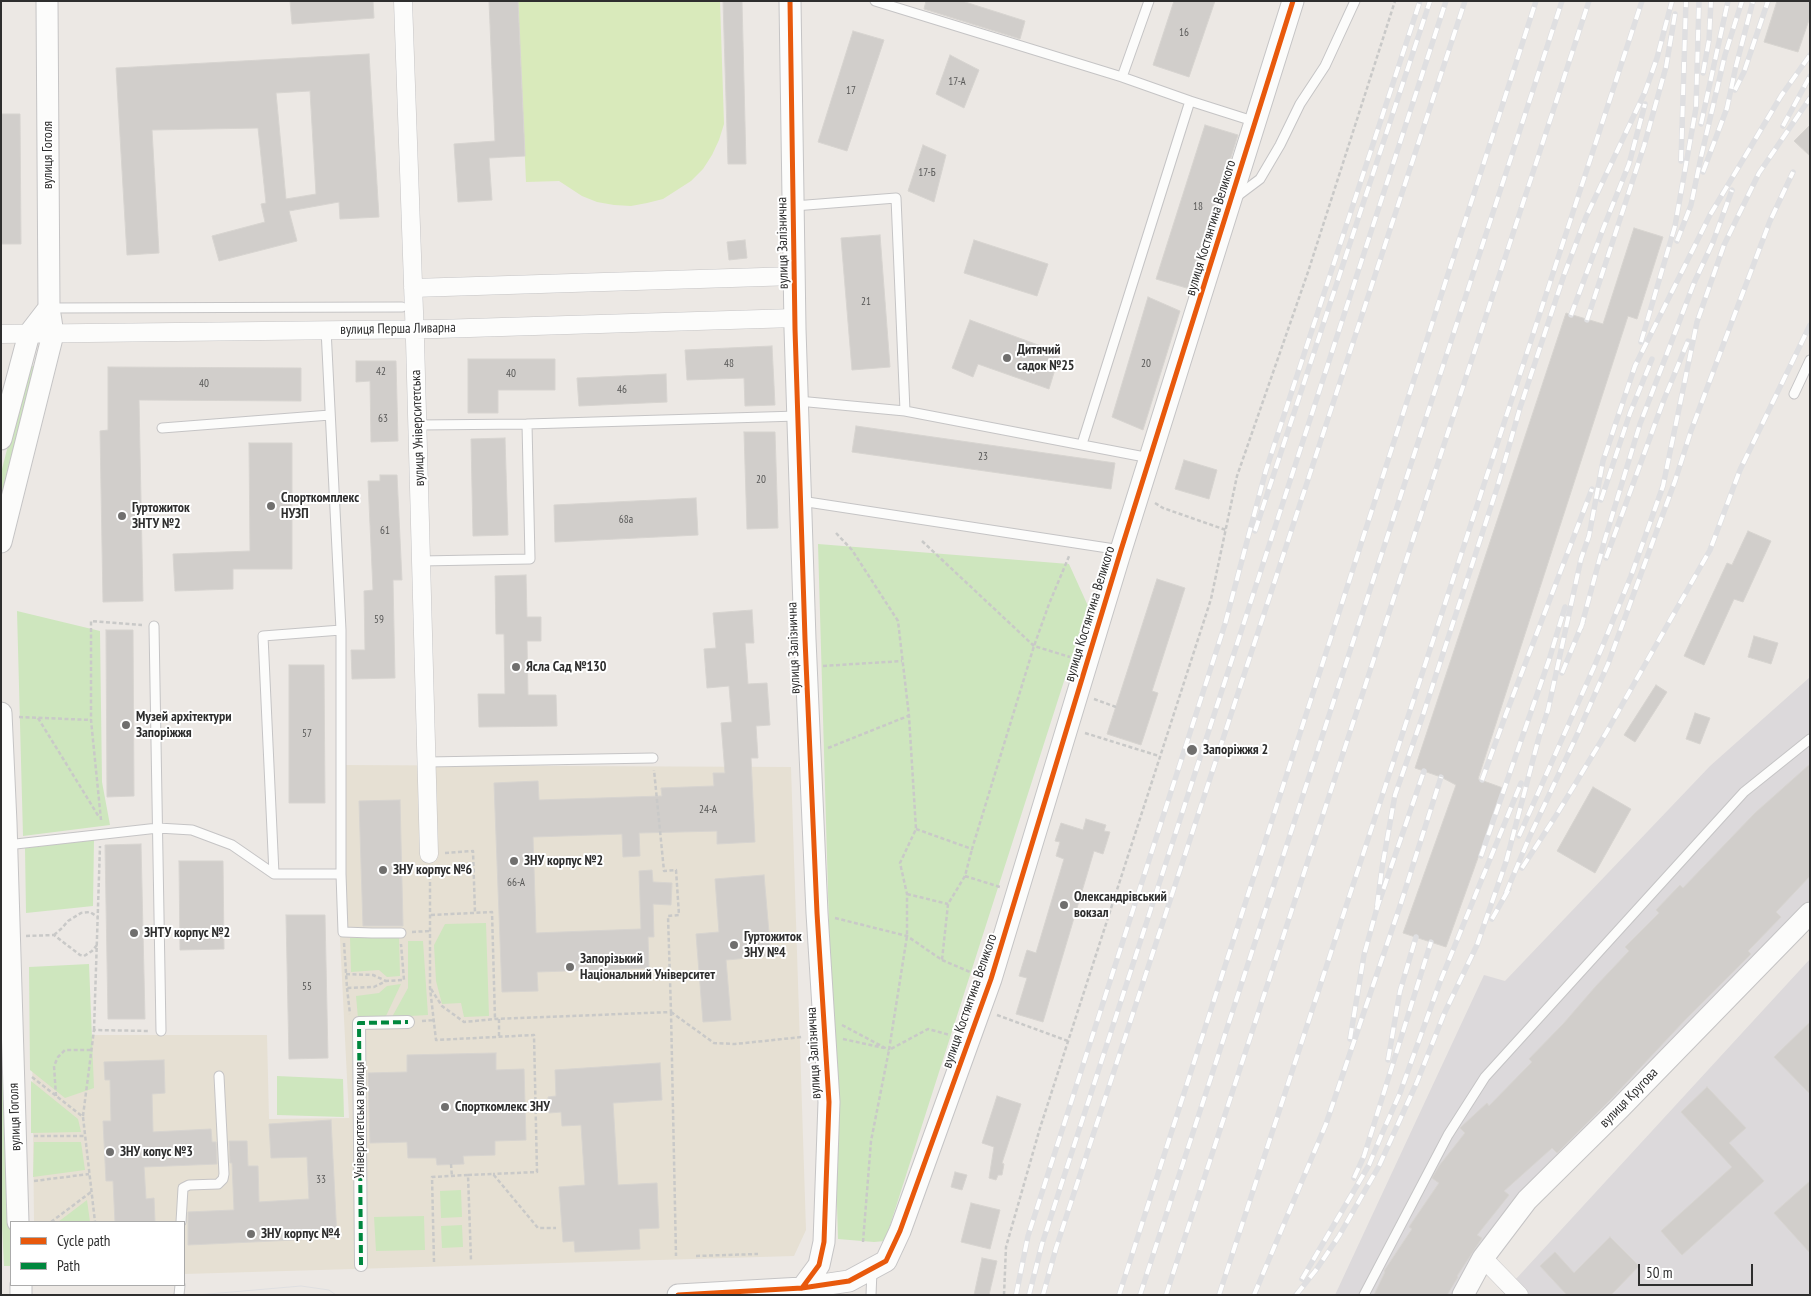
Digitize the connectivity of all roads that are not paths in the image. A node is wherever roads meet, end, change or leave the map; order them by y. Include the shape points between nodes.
1 (47, 1) edge
2 (403, 1) edge
3 (790, 1) edge
4 (875, 1) edge
5 (1149, 1) edge
6 (1294, 1) edge
7 (1355, 1) edge
8 (1122, 76) junction
9 (1190, 101) junction
10 (1256, 122) junction
11 (1231, 200) junction
12 (794, 206) junction
13 (795, 276) junction
14 (413, 288) junction
15 (402, 307) dead end
16 (49, 308) junction
17 (795, 318) junction
18 (415, 328) junction
19 (326, 329) junction
20 (1, 334) edge
21 (29, 334) junction
22 (53, 334) junction
23 (1810, 360) edge
24 (1794, 394) dead end
25 (798, 408) junction
26 (905, 411) junction
27 (330, 415) junction
28 (527, 424) junction
29 (418, 425) junction
30 (162, 428) dead end
31 (1, 439) edge
32 (1082, 444) junction
33 (1151, 458) junction
34 (801, 501) junction
35 (1, 542) edge
36 (1121, 550) junction
37 (421, 561) junction
38 (154, 626) road end
39 (341, 630) junction
40 (7, 715) edge
41 (1810, 739) edge
42 (652, 758) road end
43 (427, 762) junction
44 (158, 828) junction
45 (4, 845) edge
46 (429, 854) road end
47 (274, 874) junction
48 (340, 874) junction
49 (1810, 913) edge
50 (401, 933) road end
51 (408, 1022) dead end
52 (161, 1031) road end
53 (219, 1076) dead end
54 (18, 1221) edge
55 (181, 1221) edge
56 (1483, 1258) junction
57 (361, 1266) dead end
58 (872, 1268) junction
59 (802, 1288) junction
60 (678, 1295) edge
61 (871, 1295) edge
62 (1364, 1295) edge
63 (1463, 1295) edge
64 (1519, 1295) edge

1 - 16 street, вулиця Гоголя
2 - 14 street, вулиця Університетська
3 - 12 street, вулиця Залізнична
4 - 8 lane
5 - 8 lane
6 - 10 street, вулиця Костянтина Великого
7 - 11 lane via 1326,66 1300,104 1260,179
8 - 9 lane
9 - 10 lane
9 - 32 lane
10 - 11 street, вулиця Костянтина Великого
11 - 33 street, вулиця Костянтина Великого
12 - 13 street, вулиця Залізнична
12 - 26 lane via 896,198
13 - 14 street
13 - 17 street, вулиця Залізнична
14 - 18 street, вулиця Університетська
15 - 16 lane
16 - 21 street
16 - 22 street, вулиця Гоголя
17 - 18 street, вулиця Перша Ливарна
17 - 25 street, вулиця Залізнична
18 - 19 street, вулиця Перша Ливарна
18 - 29 street, вулиця Університетська
19 - 22 street, вулиця Перша Ливарна
19 - 27 lane
20 - 21 street, вулиця Перша Ливарна
21 - 22 street, вулиця Перша Ливарна
21 - 31 street
22 - 35 street, вулиця Гоголя
23 - 24 lane
25 - 26 lane
25 - 28 lane
25 - 34 street, вулиця Залізнична
26 - 32 lane
27 - 30 lane
27 - 39 lane
28 - 29 lane
28 - 37 lane via 530,559
29 - 37 street, вулиця Університетська
32 - 33 lane
33 - 36 street, вулиця Костянтина Великого
34 - 36 lane
34 - 59 street, вулиця Залізнична via 817,913 828,1102 824,1242 819,1265
36 - 58 street, вулиця Костянтина Великого via 991,979 900,1231 886,1261
37 - 43 street, вулиця Університетська
38 - 44 lane
39 - 47 lane via 263,636
39 - 48 lane
40 - 45 street, вулиця Гоголя
41 - 62 lane via 1744,792 1484,1076 1448,1135
42 - 43 lane
43 - 46 street, вулиця Університетська
44 - 45 lane
44 - 47 lane via 192,830 232,845
44 - 52 lane
45 - 54 street, вулиця Гоголя
47 - 48 lane
48 - 50 lane via 343,932
49 - 56 street, вулиця Кругова via 1528,1200
51 - 57 street, Університетська вулиця via 359,1023
53 - 55 lane via 223,1179 218,1184 188,1184 184,1188
56 - 63 street, вулиця Кругова
56 - 64 street
58 - 59 street, вулиця Костянтина Великого via 849,1280
58 - 61 lane
59 - 60 street, вулиця Костянтина Великого

